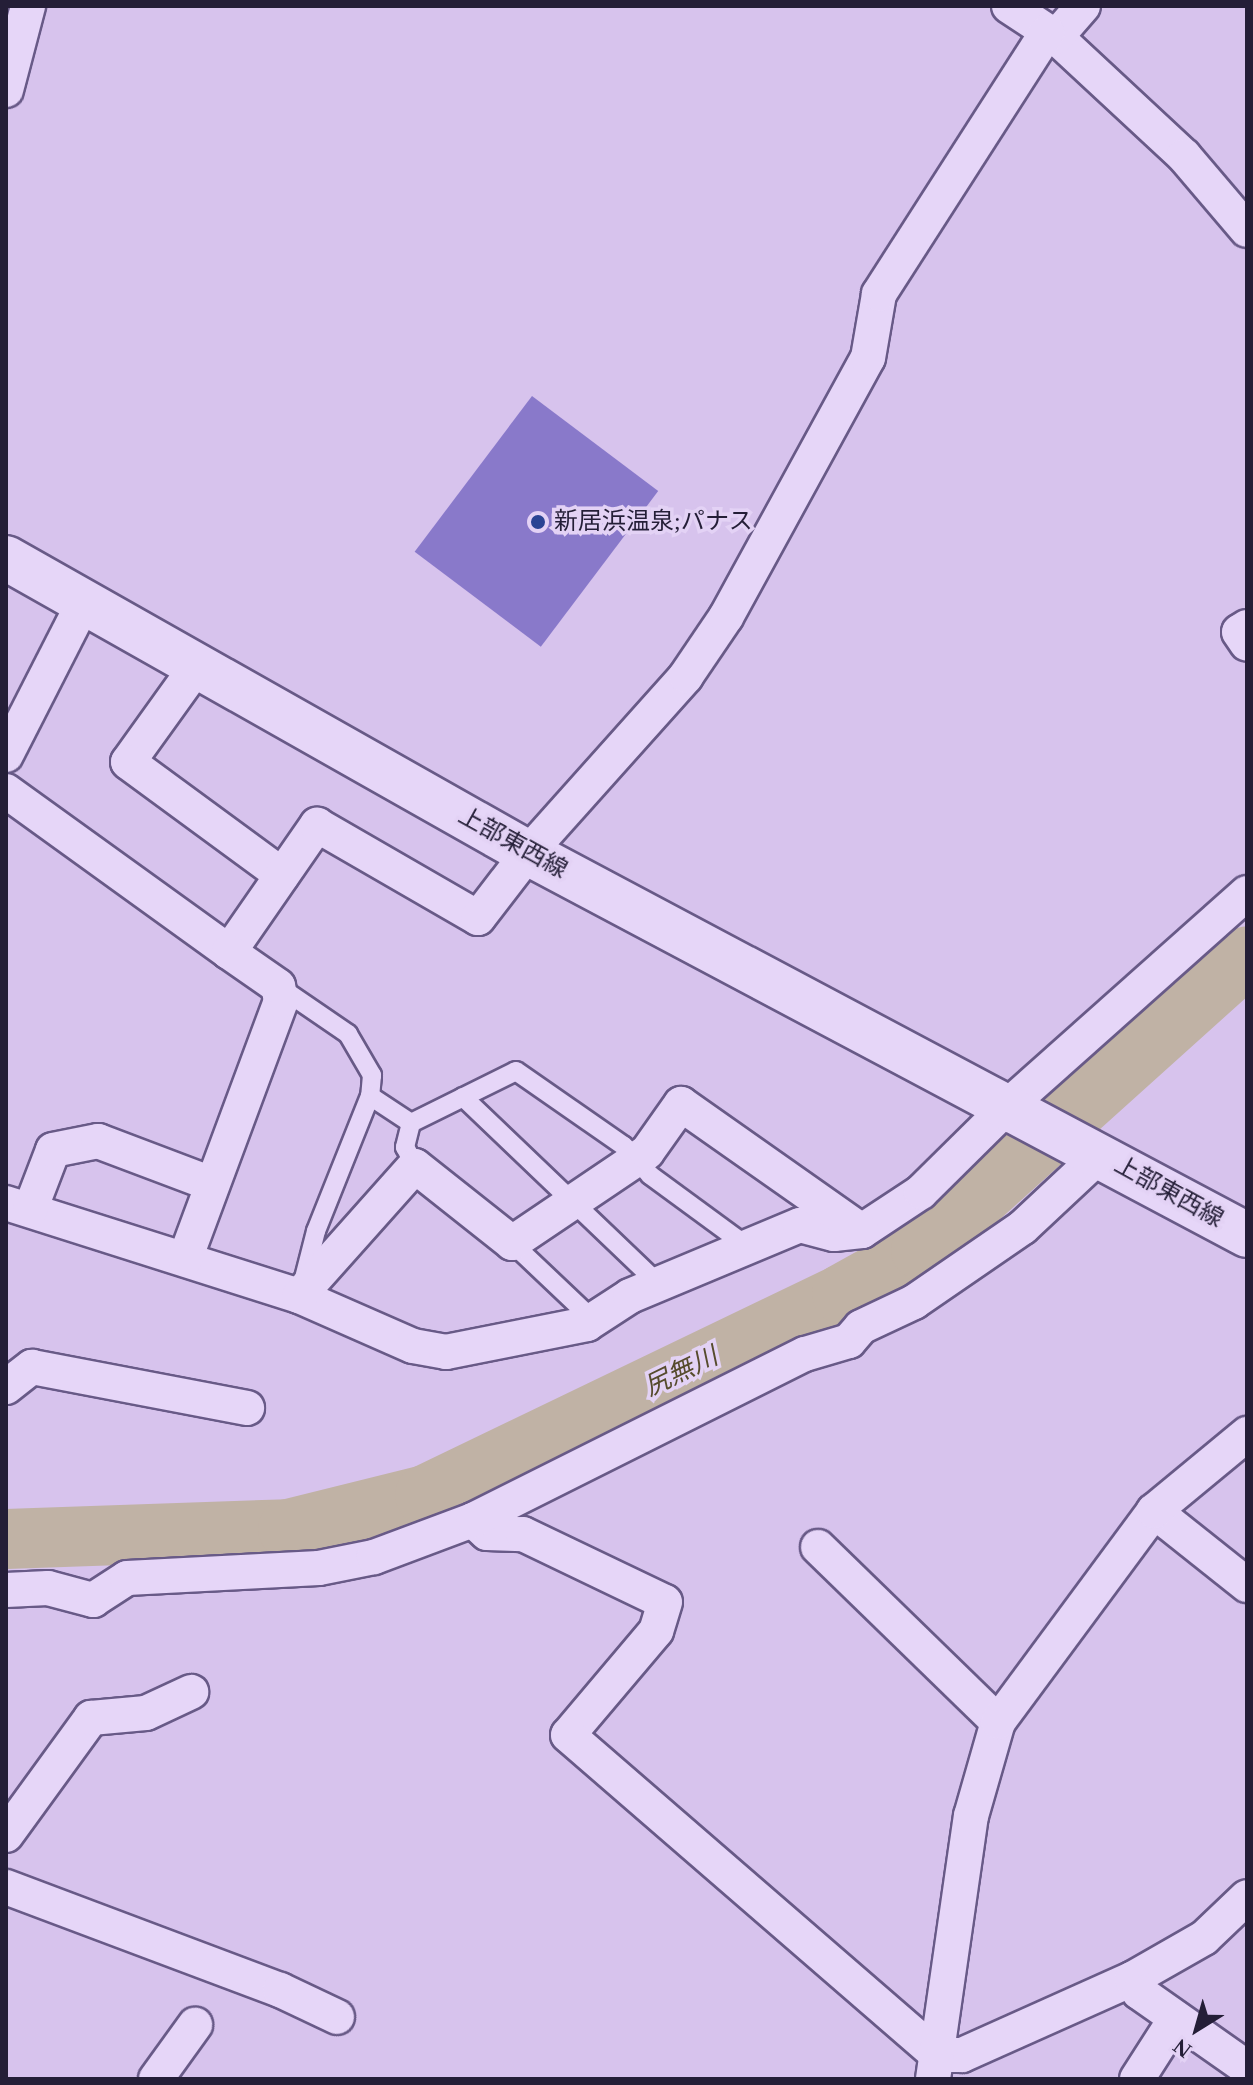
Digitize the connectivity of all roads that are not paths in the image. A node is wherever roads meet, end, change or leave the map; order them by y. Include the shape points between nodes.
1 (28, 6) edge
2 (1009, 6) edge
3 (1083, 6) edge
4 (1052, 35) junction
5 (6, 90) edge
6 (1247, 230) edge
7 (6, 558) edge
8 (84, 602) junction
9 (1247, 627) edge
10 (1247, 644) edge
11 (197, 666) junction
12 (6, 755) edge
13 (6, 791) edge
14 (528, 853) junction
15 (282, 875) junction
16 (1247, 893) edge
17 (229, 952) junction
18 (278, 986) junction
19 (370, 1096) junction
20 (463, 1097) junction
21 (1017, 1111) junction
22 (411, 1123) junction
23 (1095, 1152) junction
24 (636, 1159) junction
25 (415, 1166) junction
26 (212, 1184) junction
27 (573, 1202) junction
28 (18, 1207) edge
29 (862, 1231) junction
30 (1247, 1235) edge
31 (512, 1243) junction
32 (748, 1247) junction
33 (185, 1259) junction
34 (659, 1284) junction
35 (299, 1296) junction
36 (593, 1320) junction
37 (6, 1387) edge
38 (247, 1408) dead end
39 (1247, 1434) edge
40 (1154, 1511) junction
41 (473, 1520) junction
42 (818, 1547) dead end
43 (1247, 1585) edge
44 (6, 1590) edge
45 (191, 1692) dead end
46 (998, 1722) junction
47 (6, 1835) edge
48 (6, 1887) edge
49 (1247, 1897) edge
50 (1132, 1979) junction
51 (337, 2017) dead end
52 (1176, 2018) junction
53 (195, 2025) dead end
54 (935, 2067) edge
55 (1247, 2068) edge
56 (156, 2079) edge
57 (1137, 2079) edge

1 - 5 street
2 - 4 street
3 - 4 street
4 - 6 street via 1184,156
4 - 14 street via 879,294 868,358 726,617 686,676
7 - 8 street, 上部東西線
8 - 11 street, 上部東西線
8 - 12 street
9 - 10 street via 1239,632
11 - 14 street, 上部東西線
11 - 15 street via 128,762
13 - 17 street
14 - 15 street via 478,918 317,825
14 - 21 street, 上部東西線
15 - 17 street
16 - 21 street
17 - 18 street
18 - 19 lane via 348,1034 372,1075
18 - 26 street via 281,1001
19 - 22 lane
19 - 35 lane via 316,1231
20 - 22 lane
20 - 24 lane via 516,1071
20 - 27 lane
21 - 23 street, 上部東西線
21 - 29 street via 921,1192
22 - 25 lane via 405,1147
23 - 30 street, 上部東西線
23 - 41 street via 1023,1227 914,1302 861,1327 849,1341 805,1354
24 - 27 street
24 - 29 street via 681,1104
24 - 32 lane
25 - 31 street
25 - 35 street
26 - 28 street via 98,1141 53,1150
26 - 33 street
27 - 31 street
27 - 34 lane
28 - 33 street
29 - 32 street via 834,1234 800,1225
31 - 36 lane
32 - 34 street
33 - 35 street
34 - 36 street
35 - 36 street via 413,1346 446,1352
37 - 38 street via 32,1367
39 - 40 street
40 - 43 street
40 - 46 street
41 - 44 street via 374,1557 319,1568 127,1578 93,1600 48,1588
41 - 54 street via 487,1533 523,1534 665,1602 656,1631 568,1735
42 - 46 street
45 - 47 street via 146,1713 91,1718
46 - 54 street via 971,1816
48 - 51 street via 280,1990
49 - 50 street via 1204,1938
50 - 52 street via 1139,1992
50 - 54 street
52 - 55 street
52 - 57 street
53 - 56 street

